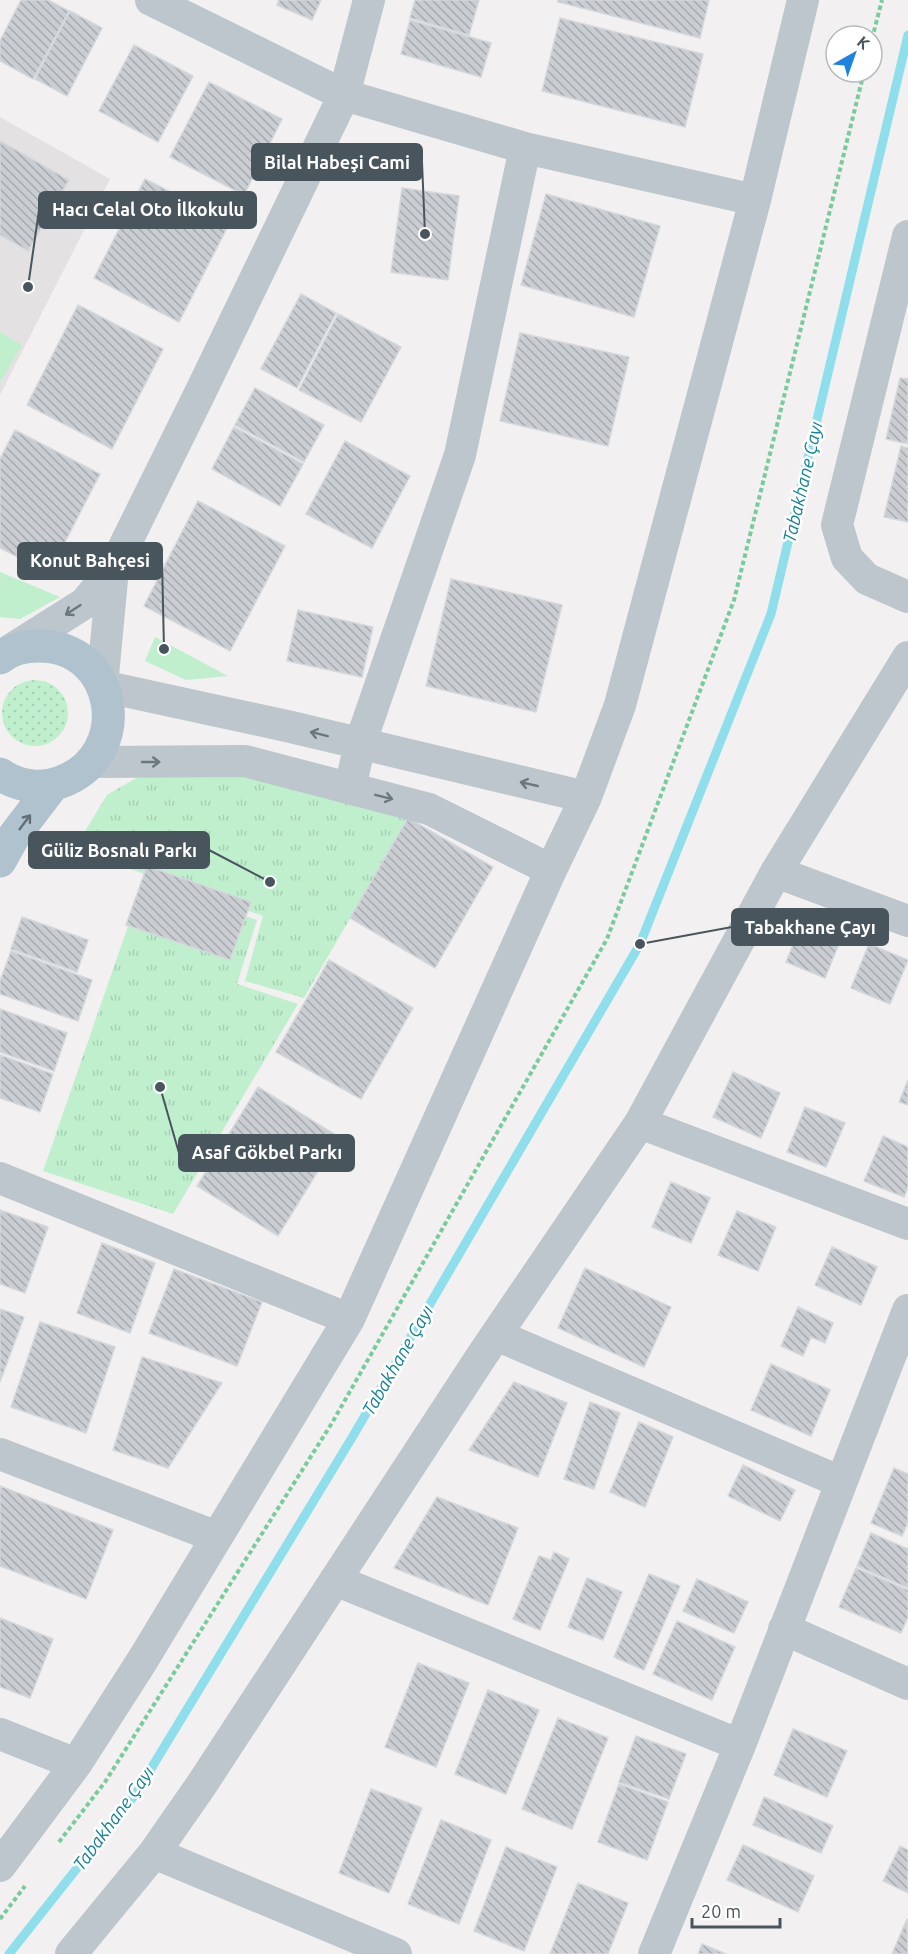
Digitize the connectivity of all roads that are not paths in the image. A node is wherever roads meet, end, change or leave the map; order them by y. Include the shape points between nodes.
1 (151, 0) edge
2 (369, 0) edge
3 (803, 0) edge
4 (344, 95) junction
5 (525, 148) junction
6 (755, 200) junction
7 (908, 236) edge
8 (113, 569) junction
9 (908, 597) edge
10 (2, 654) edge
11 (908, 657) edge
12 (102, 686) junction
13 (360, 744) junction
14 (93, 762) junction
15 (0, 774) edge
16 (53, 785) junction
17 (350, 789) junction
18 (586, 798) junction
19 (0, 861) edge
20 (551, 870) junction
21 (776, 872) junction
22 (908, 921) edge
23 (640, 1123) junction
24 (0, 1178) edge
25 (908, 1224) edge
26 (908, 1310) edge
27 (349, 1319) junction
28 (496, 1335) junction
29 (899, 1360) edge
30 (0, 1454) edge
31 (841, 1482) junction
32 (217, 1537) junction
33 (335, 1580) junction
34 (783, 1629) junction
35 (908, 1684) edge
36 (0, 1734) edge
37 (740, 1745) junction
38 (76, 1764) junction
39 (154, 1853) junction
40 (0, 1866) edge
41 (71, 1954) edge
42 (396, 1954) edge
43 (654, 1954) edge

1 - 4 street
2 - 4 street
3 - 6 street
4 - 5 street
4 - 8 street
5 - 6 street
5 - 13 street via 460,454
6 - 18 street via 620,705
7 - 9 street via 837,525 847,558 867,579
8 -> 10 street via 85,603
8 - 12 street
10 - 12 main road via 27,646 50,646 71,653 90,667
11 - 21 street
13 -> 12 street
12 - 14 main road via 109,705 109,726 104,745
13 - 17 street
18 -> 13 street
14 - 16 main road via 75,777
14 -> 17 street via 245,761
15 - 16 main road via 30,786
19 -> 16 main road
17 -> 20 street via 429,809
18 - 20 street
20 - 27 street
21 - 22 street
21 - 23 street
23 - 25 street
23 - 28 street
24 - 27 street
26 - 29 street
27 - 32 street
28 - 31 street
28 - 33 street
29 - 31 street
30 - 32 street
31 - 34 street
32 - 38 street
33 - 37 street
33 - 39 street
34 - 35 street
34 - 37 street
36 - 38 street
37 - 43 street
38 - 40 street
39 - 41 street
39 - 42 street

